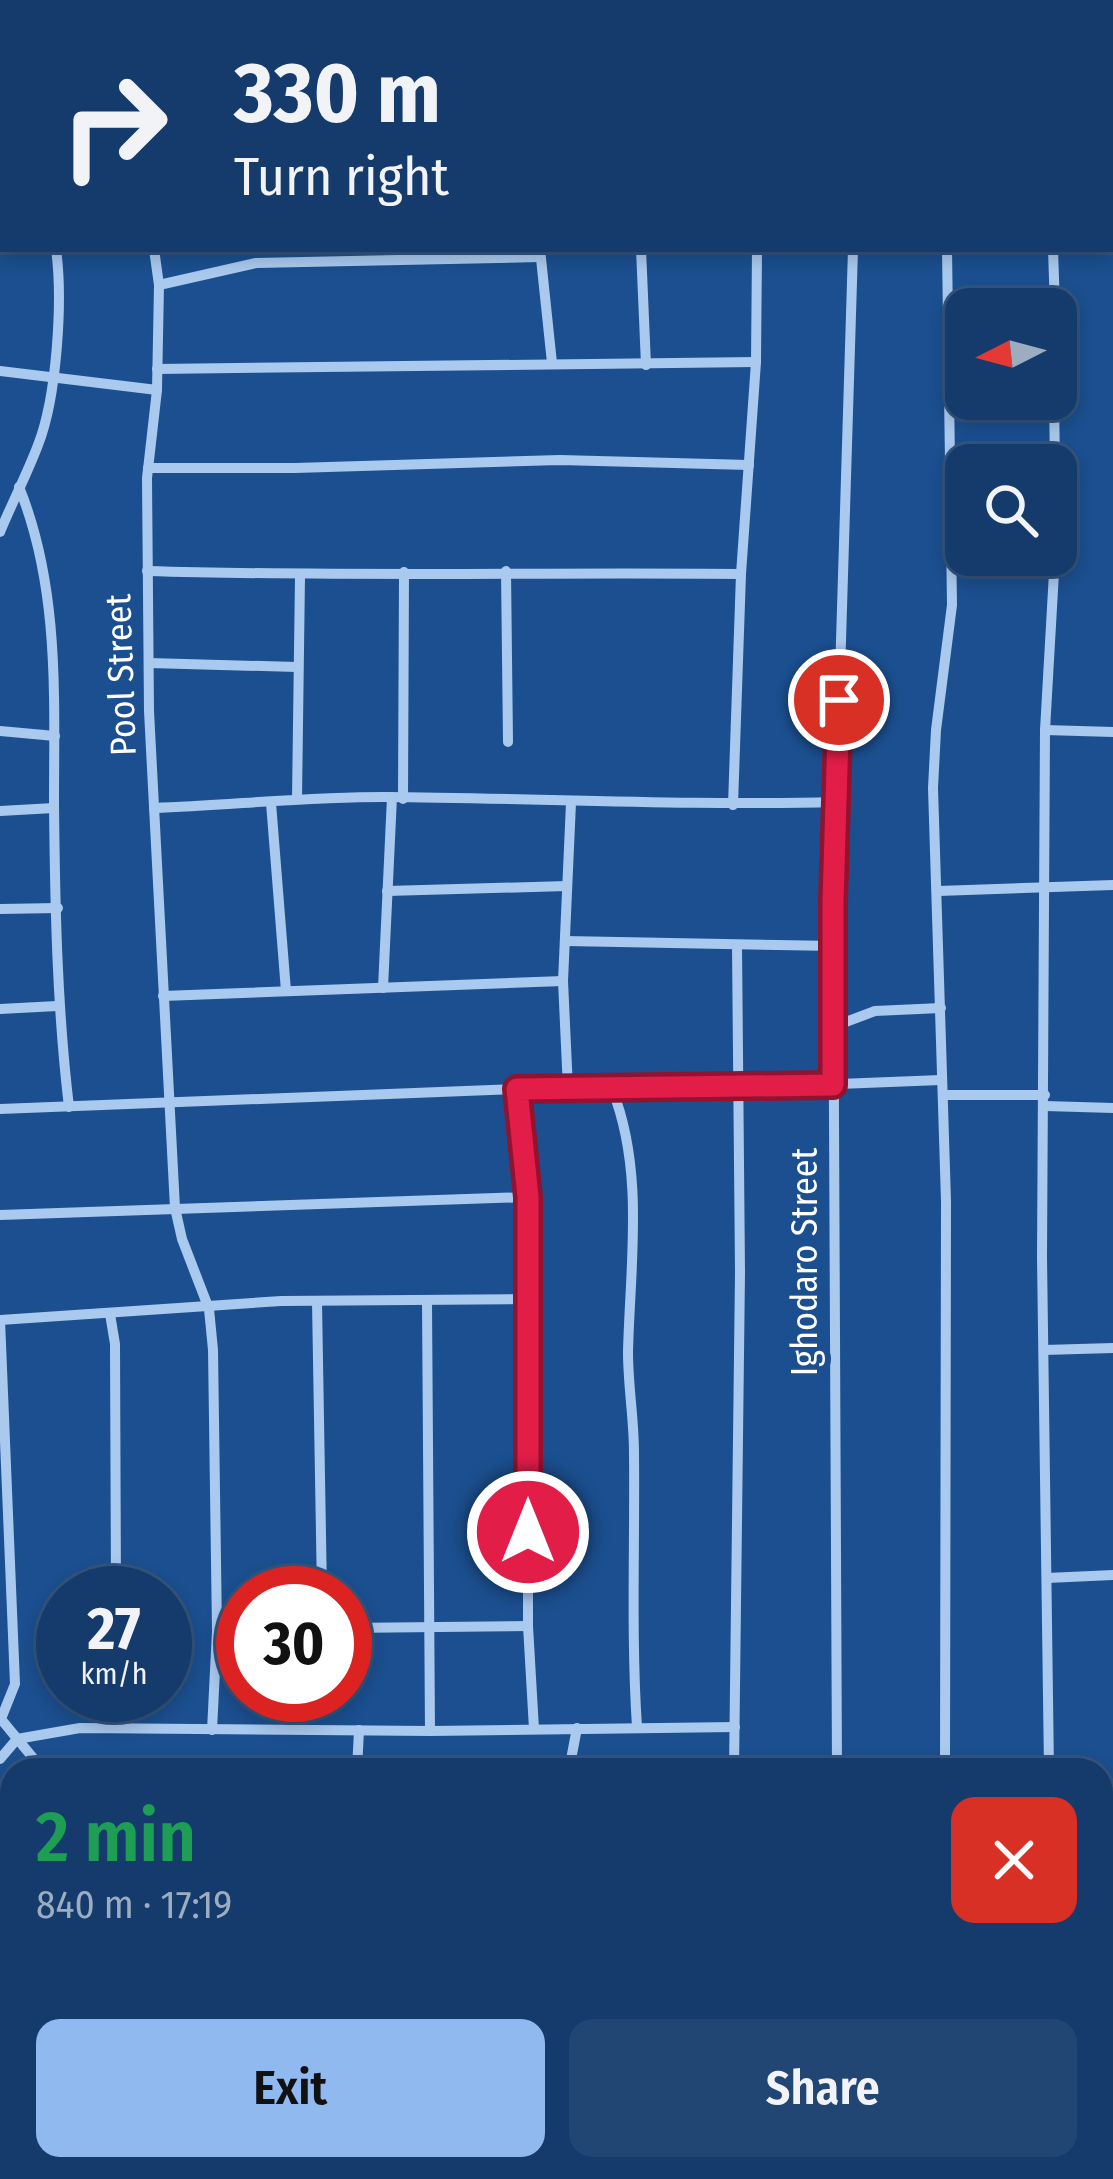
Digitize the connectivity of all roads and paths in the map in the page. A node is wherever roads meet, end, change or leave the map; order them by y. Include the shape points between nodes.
1 (56, 252) edge
2 (154, 252) edge
3 (255, 252) edge
4 (641, 252) edge
5 (757, 252) edge
6 (853, 252) edge
7 (947, 252) edge
8 (1053, 252) edge
9 (540, 253) edge
10 (395, 256) edge
11 (256, 263) junction
12 (159, 285) junction
13 (1054, 288) edge
14 (756, 362) junction
15 (552, 364) junction
16 (646, 365) junction
17 (158, 369) junction
18 (0, 371) edge
19 (54, 379) junction
20 (157, 390) junction
21 (748, 465) junction
22 (148, 468) junction
23 (19, 487) junction
24 (0, 532) edge
25 (147, 571) junction
26 (404, 572) junction
27 (506, 572) junction
28 (741, 574) junction
29 (300, 576) junction
30 (1054, 576) edge
31 (149, 663) junction
32 (297, 667) junction
33 (1045, 730) junction
34 (0, 731) edge
35 (1113, 733) edge
36 (55, 736) junction
37 (508, 742) dead end
38 (397, 798) junction
39 (296, 799) junction
40 (836, 802) junction
41 (271, 803) junction
42 (572, 803) junction
43 (734, 805) junction
44 (54, 808) junction
45 (154, 808) junction
46 (0, 811) edge
47 (1113, 885) edge
48 (567, 886) junction
49 (1046, 889) junction
50 (387, 891) junction
51 (938, 891) junction
52 (0, 908) edge
53 (58, 908) junction
54 (565, 941) junction
55 (737, 945) junction
56 (833, 946) junction
57 (563, 980) junction
58 (383, 988) junction
59 (286, 991) junction
60 (164, 996) junction
61 (57, 1006) junction
62 (941, 1007) junction
63 (0, 1009) edge
64 (835, 1026) junction
65 (940, 1080) junction
66 (833, 1085) junction
67 (737, 1088) junction
68 (517, 1089) junction
69 (568, 1089) junction
70 (612, 1089) junction
71 (943, 1095) junction
72 (1045, 1100) junction
73 (168, 1101) junction
74 (69, 1107) junction
75 (1113, 1108) edge
76 (0, 1109) edge
77 (528, 1197) junction
78 (175, 1208) junction
79 (0, 1215) edge
80 (530, 1299) junction
81 (317, 1302) junction
82 (427, 1302) junction
83 (209, 1309) junction
84 (110, 1314) junction
85 (0, 1320) edge
86 (1113, 1348) edge
87 (1044, 1350) junction
88 (116, 1566) edge
89 (217, 1566) edge
90 (322, 1566) edge
91 (1113, 1575) edge
92 (1047, 1578) junction
93 (528, 1626) junction
94 (429, 1627) junction
95 (372, 1628) edge
96 (216, 1651) edge
97 (0, 1718) edge
98 (115, 1722) edge
99 (637, 1727) junction
100 (735, 1727) junction
101 (115, 1728) junction
102 (577, 1728) junction
103 (534, 1729) junction
104 (212, 1730) junction
105 (358, 1730) junction
106 (430, 1731) junction
107 (16, 1739) junction
108 (1, 1758) edge
109 (33, 1758) edge
110 (357, 1758) edge
111 (571, 1758) edge
112 (734, 1758) edge
113 (837, 1758) edge
114 (945, 1758) edge
115 (1049, 1758) edge

1 - 19 street
2 - 12 street, Pool Street
3 - 11 street
4 - 16 street
5 - 14 street
6 - 40 street, Ighodaro Street
7 - 51 street via 952,605 935,730
8 - 13 street
9 - 10 street
9 - 15 street
10 - 11 street
11 - 12 street
12 - 17 street, Pool Street
14 - 16 street
14 - 21 street
15 - 16 street
15 - 17 street
17 - 20 street, Pool Street
18 - 19 street
19 - 20 street
19 - 23 street via 40,442
20 - 22 street, Pool Street
21 - 22 street
21 - 28 street
22 - 25 street, Pool Street
23 - 24 street
23 - 36 street via 42,560
25 - 29 street
25 - 31 street, Pool Street
26 - 27 street
26 - 29 street
26 - 38 street
27 - 28 street
27 - 37 street
28 - 43 street
29 - 32 street
30 - 33 street
31 - 32 street
31 - 45 street, Pool Street
32 - 39 street
33 - 35 street
33 - 49 street
34 - 36 street
36 - 44 street
38 - 39 street
38 - 42 street
38 - 50 street
39 - 41 street
40 - 43 street
40 - 56 street, Ighodaro Street
41 - 45 street
41 - 59 street
42 - 43 street
42 - 48 street
44 - 46 street
44 - 53 street
45 - 60 street, Pool Street
47 - 49 street
48 - 50 street
48 - 54 street
49 - 51 street
49 - 72 street
50 - 58 street
51 - 62 street
52 - 53 street
53 - 61 street
54 - 55 street
54 - 57 street
55 - 56 street
55 - 67 street
56 - 64 street, Ighodaro Street
57 - 58 street
57 - 69 street
58 - 59 street
59 - 60 street
60 - 73 street, Pool Street
61 - 63 street
61 - 74 street
62 - 64 street via 875,1011
62 - 65 street
64 - 66 street, Ighodaro Street
65 - 66 street
65 - 71 street
66 - 67 street
66 - 113 street, Ighodaro Street
67 - 70 street
67 - 100 street
68 - 69 street
68 - 73 street
68 - 77 street
69 - 70 street
70 - 99 street via 623,1116 633,1228 628,1357
71 - 72 street
71 - 114 street
72 - 75 street
72 - 87 street
73 - 74 street
73 - 78 street, Pool Street
74 - 76 street
77 - 78 street
77 - 80 street
78 - 79 street
78 - 83 street, Pool Street
80 - 82 street
80 - 93 street
81 - 82 street
81 - 83 street
81 - 90 street
82 - 94 street
83 - 84 street
83 - 89 street, Pool Street
84 - 85 street
84 - 88 street
85 - 97 street via 15,1684
86 - 87 street
87 - 92 street
91 - 92 street
92 - 115 street
93 - 94 street
93 - 103 street
94 - 95 street
94 - 106 street
96 - 104 street, Pool Street
97 - 107 street
98 - 101 street
99 - 100 street
99 - 102 street
100 - 112 street
101 - 104 street
101 - 107 street
102 - 103 street
102 - 111 street
103 - 106 street
104 - 105 street
105 - 106 street
105 - 110 street
107 - 108 street
107 - 109 street

